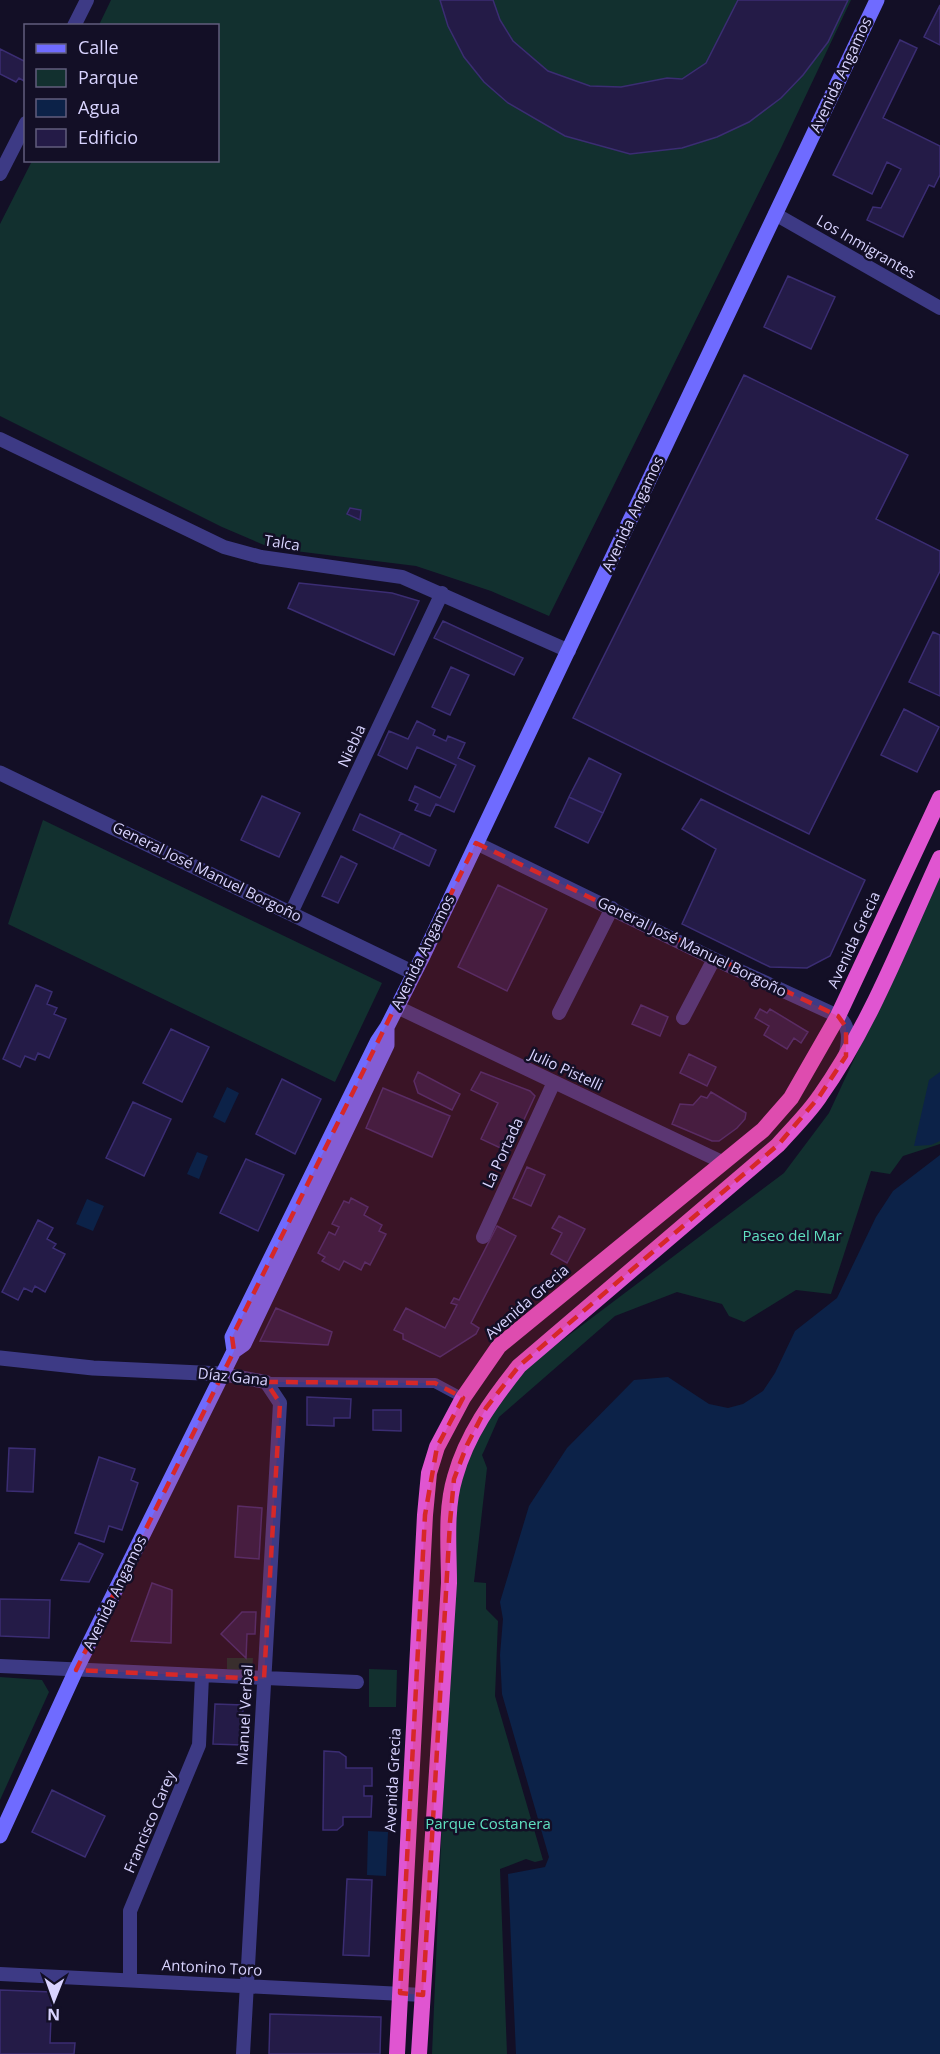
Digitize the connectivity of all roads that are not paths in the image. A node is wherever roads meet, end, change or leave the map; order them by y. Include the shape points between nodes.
1 (87, 0) edge
2 (877, 0) edge
3 (75, 24) edge
4 (24, 127) edge
5 (2, 166) edge
6 (775, 214) junction
7 (939, 304) edge
8 (0, 439) edge
9 (442, 593) junction
10 (569, 651) junction
11 (0, 773) edge
12 (940, 798) edge
13 (476, 843) junction
14 (940, 858) edge
15 (612, 908) junction
16 (291, 913) junction
17 (714, 959) junction
18 (414, 973) junction
19 (397, 1007) junction
20 (560, 1013) dead end
21 (838, 1016) junction
22 (683, 1018) dead end
23 (846, 1056) junction
24 (554, 1082) junction
25 (722, 1162) junction
26 (483, 1237) dead end
27 (0, 1358) edge
28 (222, 1374) junction
29 (266, 1382) junction
30 (463, 1398) junction
31 (0, 1666) edge
32 (76, 1670) junction
33 (202, 1676) junction
34 (264, 1679) junction
35 (357, 1682) dead end
36 (0, 1836) edge
37 (0, 1974) edge
38 (130, 1980) junction
39 (247, 1986) junction
40 (400, 1993) junction
41 (423, 1995) junction
42 (243, 2054) edge
43 (397, 2054) edge
44 (419, 2054) edge

1 - 3 street
2 - 6 main road, Avenida Angamos
4 - 5 street
6 - 7 street, Los Inmigrantes
6 - 10 main road, Avenida Angamos
8 - 9 street, Talca via 224,547 261,557 402,577
9 - 10 street, Talca
9 - 16 street, Niebla
10 - 13 main road, Avenida Angamos
11 - 16 street, General José Manuel Borgoño
12 - 21 highway, Avenida Grecia
13 - 15 street, General José Manuel Borgoño
13 - 18 main road, Avenida Angamos
14 - 23 highway
15 - 17 street, General José Manuel Borgoño
15 - 20 street
16 - 18 street, General José Manuel Borgoño
17 - 21 street, General José Manuel Borgoño
17 - 22 street
18 - 19 main road, Avenida Angamos
19 - 24 street, Julio Pistelli
19 - 28 main road, Avenida Angamos via 232,1337 234,1351
21 - 23 street via 848,1034
21 - 25 highway, Avenida Grecia via 791,1098 764,1130
23 - 41 highway via 819,1097 778,1145 519,1366 486,1408 467,1444 454,1479 450,1522
24 - 25 street, Julio Pistelli
24 - 26 street, La Portada
25 - 30 highway, Avenida Grecia via 500,1346
27 - 28 street, Díaz Gana via 93,1368
28 - 29 street, Díaz Gana
28 - 32 main road, Avenida Angamos
29 - 30 street, Díaz Gana via 435,1383
29 - 34 street, Manuel Verbal via 280,1403
30 - 40 highway, Avenida Grecia via 437,1447 429,1473
31 - 32 street
32 - 33 street
32 - 36 main road, Avenida Angamos
33 - 34 street
33 - 38 street, Francisco Carey via 199,1746 130,1911
34 - 35 street
34 - 39 street, Manuel Verbal
37 - 38 street, Antonino Toro
38 - 39 street, Antonino Toro
39 - 40 street, Antonino Toro
39 - 42 street, Manuel Verbal
40 - 41 street, Antonino Toro
40 - 43 highway, Avenida Grecia
41 - 44 highway

